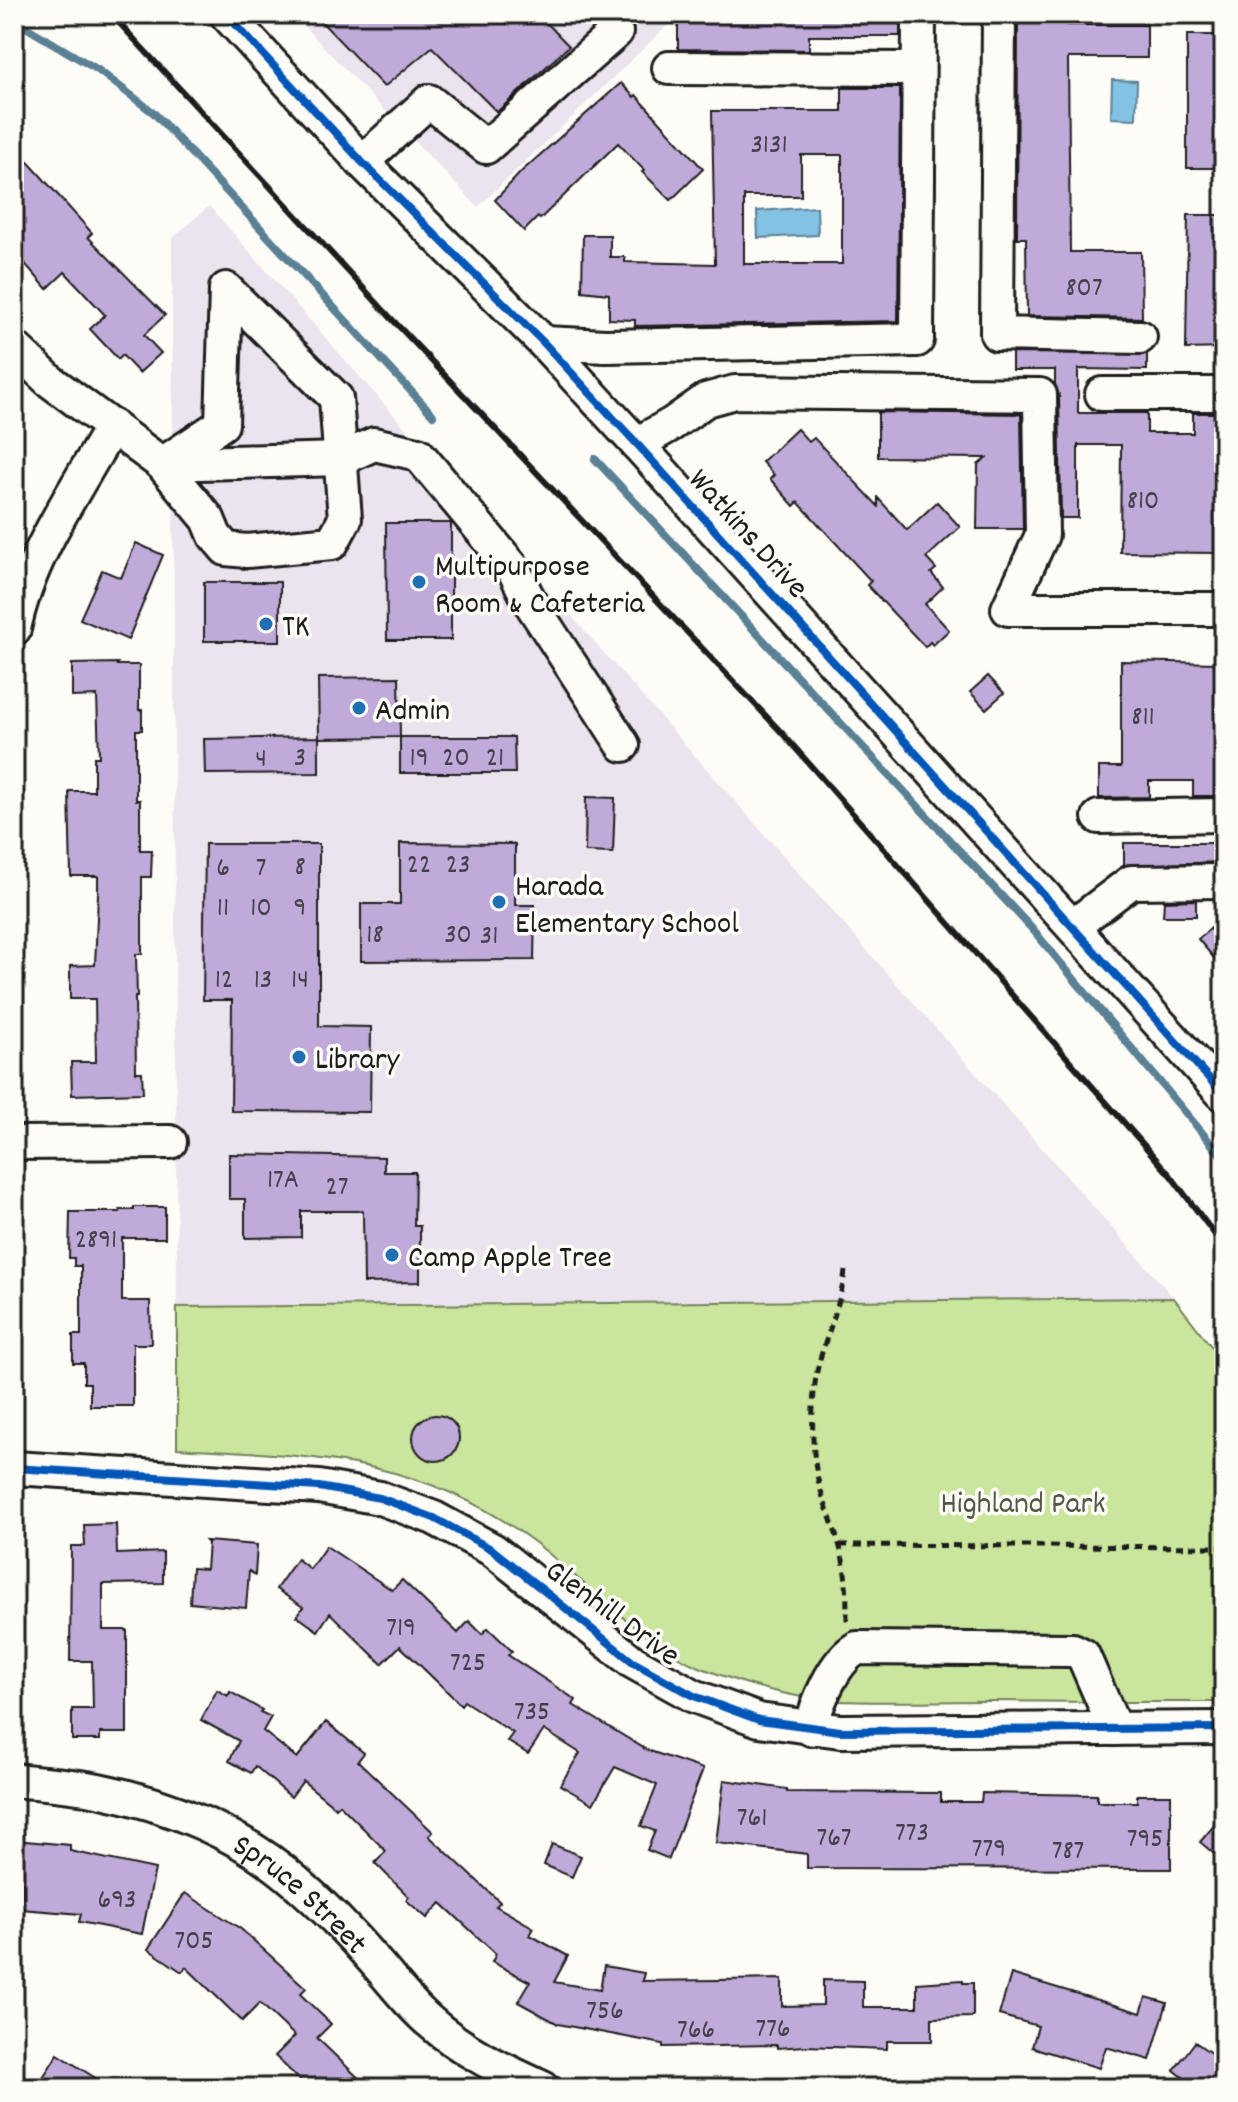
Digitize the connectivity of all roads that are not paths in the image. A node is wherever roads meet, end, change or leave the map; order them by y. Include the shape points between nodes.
1 (226, 14) edge
2 (919, 14) edge
3 (999, 14) edge
4 (610, 20) edge
5 (669, 68) dead end
6 (918, 69) junction
7 (362, 162) junction
8 (1140, 337) dead end
9 (544, 343) junction
10 (14, 347) edge
11 (1102, 394) dead end
12 (1224, 394) edge
13 (112, 426) junction
14 (637, 444) junction
15 (341, 459) junction
16 (162, 464) junction
17 (1224, 609) edge
18 (14, 629) edge
19 (623, 745) dead end
20 (1224, 815) edge
21 (1099, 817) dead end
22 (1224, 881) edge
23 (1073, 926) junction
24 (1224, 1095) edge
25 (170, 1142) dead end
26 (14, 1143) edge
27 (14, 1468) edge
28 (811, 1729) junction
29 (1115, 1729) junction
30 (1212, 1729) edge
31 (14, 1780) edge
32 (543, 2088) edge

1 - 7 street, Watkins Drive
2 - 6 street
3 - 8 street via 997,334
4 - 7 street via 486,147 429,101
5 - 6 street
6 - 9 street via 917,340
7 - 9 street, Watkins Drive
9 - 14 street, Watkins Drive
10 - 13 street
11 - 12 street
13 - 16 street
13 - 18 street via 45,545
14 - 17 street via 706,400 735,392 1040,395 1042,535 1008,609
14 - 23 street, Watkins Drive
15 - 16 street
15 - 16 street via 345,519 332,543 247,551 226,549
15 - 16 street via 336,398 226,289 222,424
15 - 19 street via 374,444 418,454 513,568
20 - 21 street
22 - 23 street via 1131,882
23 - 24 street, Watkins Drive
25 - 26 street
27 - 28 street, Glenhill Drive via 319,1487 380,1498 434,1518 493,1550 633,1662 694,1696 759,1720
28 - 29 street, Glenhill Drive
28 - 29 street via 816,1706 846,1654 857,1648 1073,1650 1083,1655
29 - 30 street, Glenhill Drive
31 - 32 street, Spruce Street via 145,1802 261,1856 329,1913 429,2021 471,2053

